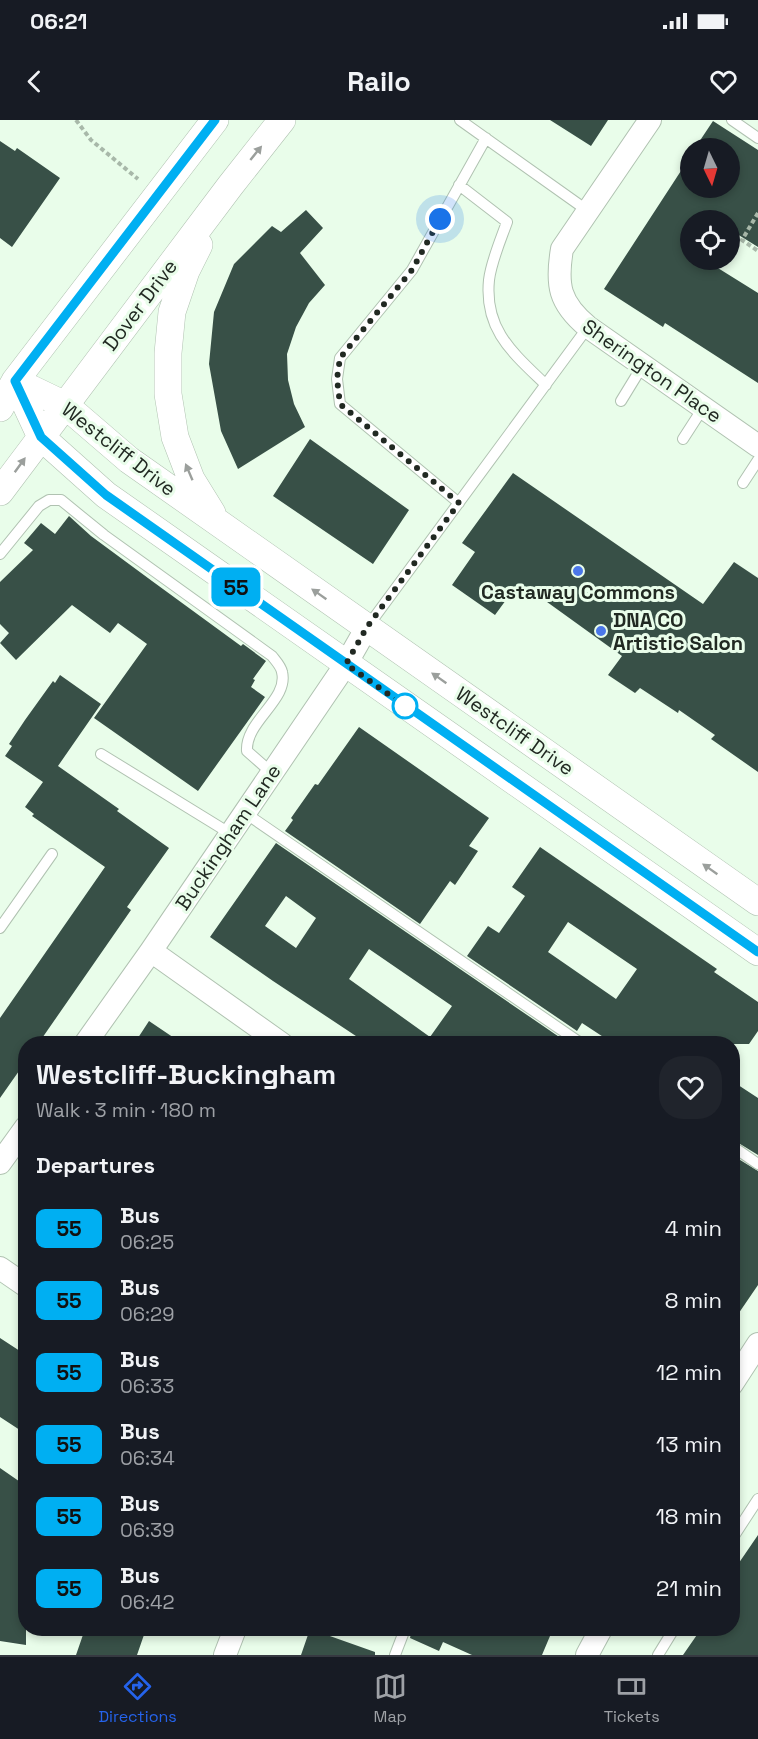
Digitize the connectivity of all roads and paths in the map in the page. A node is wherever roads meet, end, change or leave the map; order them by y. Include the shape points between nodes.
1 (76, 120) edge
2 (215, 120) edge
3 (282, 120) edge
4 (460, 120) edge
5 (650, 120) edge
6 (732, 120) edge
7 (486, 138) junction
8 (758, 138) edge
9 (459, 185) junction
10 (230, 186) junction
11 (158, 194) junction
12 (588, 211) junction
13 (758, 213) edge
14 (758, 251) edge
15 (588, 327) junction
16 (643, 365) junction
17 (15, 381) junction
18 (546, 385) junction
19 (621, 401) dead end
20 (65, 405) junction
21 (0, 408) edge
22 (704, 408) junction
23 (41, 437) junction
24 (683, 439) dead end
25 (758, 446) edge
26 (758, 460) edge
27 (743, 483) dead end
28 (0, 492) edge
29 (459, 503) junction
30 (218, 523) junction
31 (0, 554) edge
32 (367, 627) junction
33 (346, 664) junction
34 (101, 754) dead end
35 (272, 773) junction
36 (245, 813) junction
37 (231, 834) junction
38 (52, 854) dead end
39 (758, 902) edge
40 (0, 928) edge
41 (151, 951) junction
42 (758, 952) edge
43 (91, 1036) edge
44 (271, 1036) edge
45 (570, 1036) edge
46 (18, 1138) edge
47 (740, 1152) edge
48 (0, 1163) edge
49 (758, 1164) edge
50 (0, 1268) edge
51 (18, 1280) edge
52 (758, 1344) edge
53 (740, 1366) edge
54 (758, 1498) edge
55 (740, 1526) edge
56 (232, 1636) edge
57 (402, 1636) edge
58 (597, 1636) edge
59 (670, 1636) edge
60 (225, 1655) edge
61 (395, 1655) edge
62 (587, 1655) edge
63 (658, 1655) edge

1 - 11 path via 91,140
2 - 11 street
10 -> 3 street, Dover Drive
4 - 7 lane
5 - 12 street
6 - 8 lane
7 - 9 lane
7 - 12 lane
9 - 18 lane via 507,222 489,279 491,314 507,347
9 - 29 lane via 412,270 340,358 337,379 340,404
10 - 20 street, Dover Drive
30 -> 10 street via 191,479 175,436 168,394 168,353 172,312 186,271
11 - 17 street
12 - 15 street, Sherington Place via 562,249 558,272 562,295 572,314
13 - 14 path via 742,240
15 - 16 street, Sherington Place
15 - 18 lane
16 - 19 lane
16 - 22 street, Sherington Place
17 - 20 street, Westcliff Drive
17 - 21 street
17 - 23 street, Westcliff Drive
18 - 29 lane
20 - 23 street, Dover Drive
20 - 30 street, Westcliff Drive via 129,460
22 - 24 lane
22 - 25 street, Sherington Place
28 -> 23 street, Dover Drive
23 - 33 street, Westcliff Drive via 106,495
26 - 27 lane
29 - 32 lane
32 -> 30 street, Westcliff Drive
31 - 35 lane via 39,506 49,500 61,500 104,536 272,656 282,671 282,684 247,744 248,751
32 - 33 street, Buckingham Lane
39 -> 32 street, Westcliff Drive
33 - 35 street, Buckingham Lane
33 - 42 street, Westcliff Drive
34 - 37 lane
35 - 36 street, Buckingham Lane
36 - 37 street, Buckingham Lane
36 - 45 lane
37 - 41 street, Buckingham Lane
38 - 40 lane
41 - 43 street, Buckingham Lane
41 - 44 street
46 - 48 street
47 - 49 lane
50 - 51 street
52 - 53 street
54 - 55 lane
56 - 60 street
57 - 61 lane
58 - 62 street
59 - 63 lane

